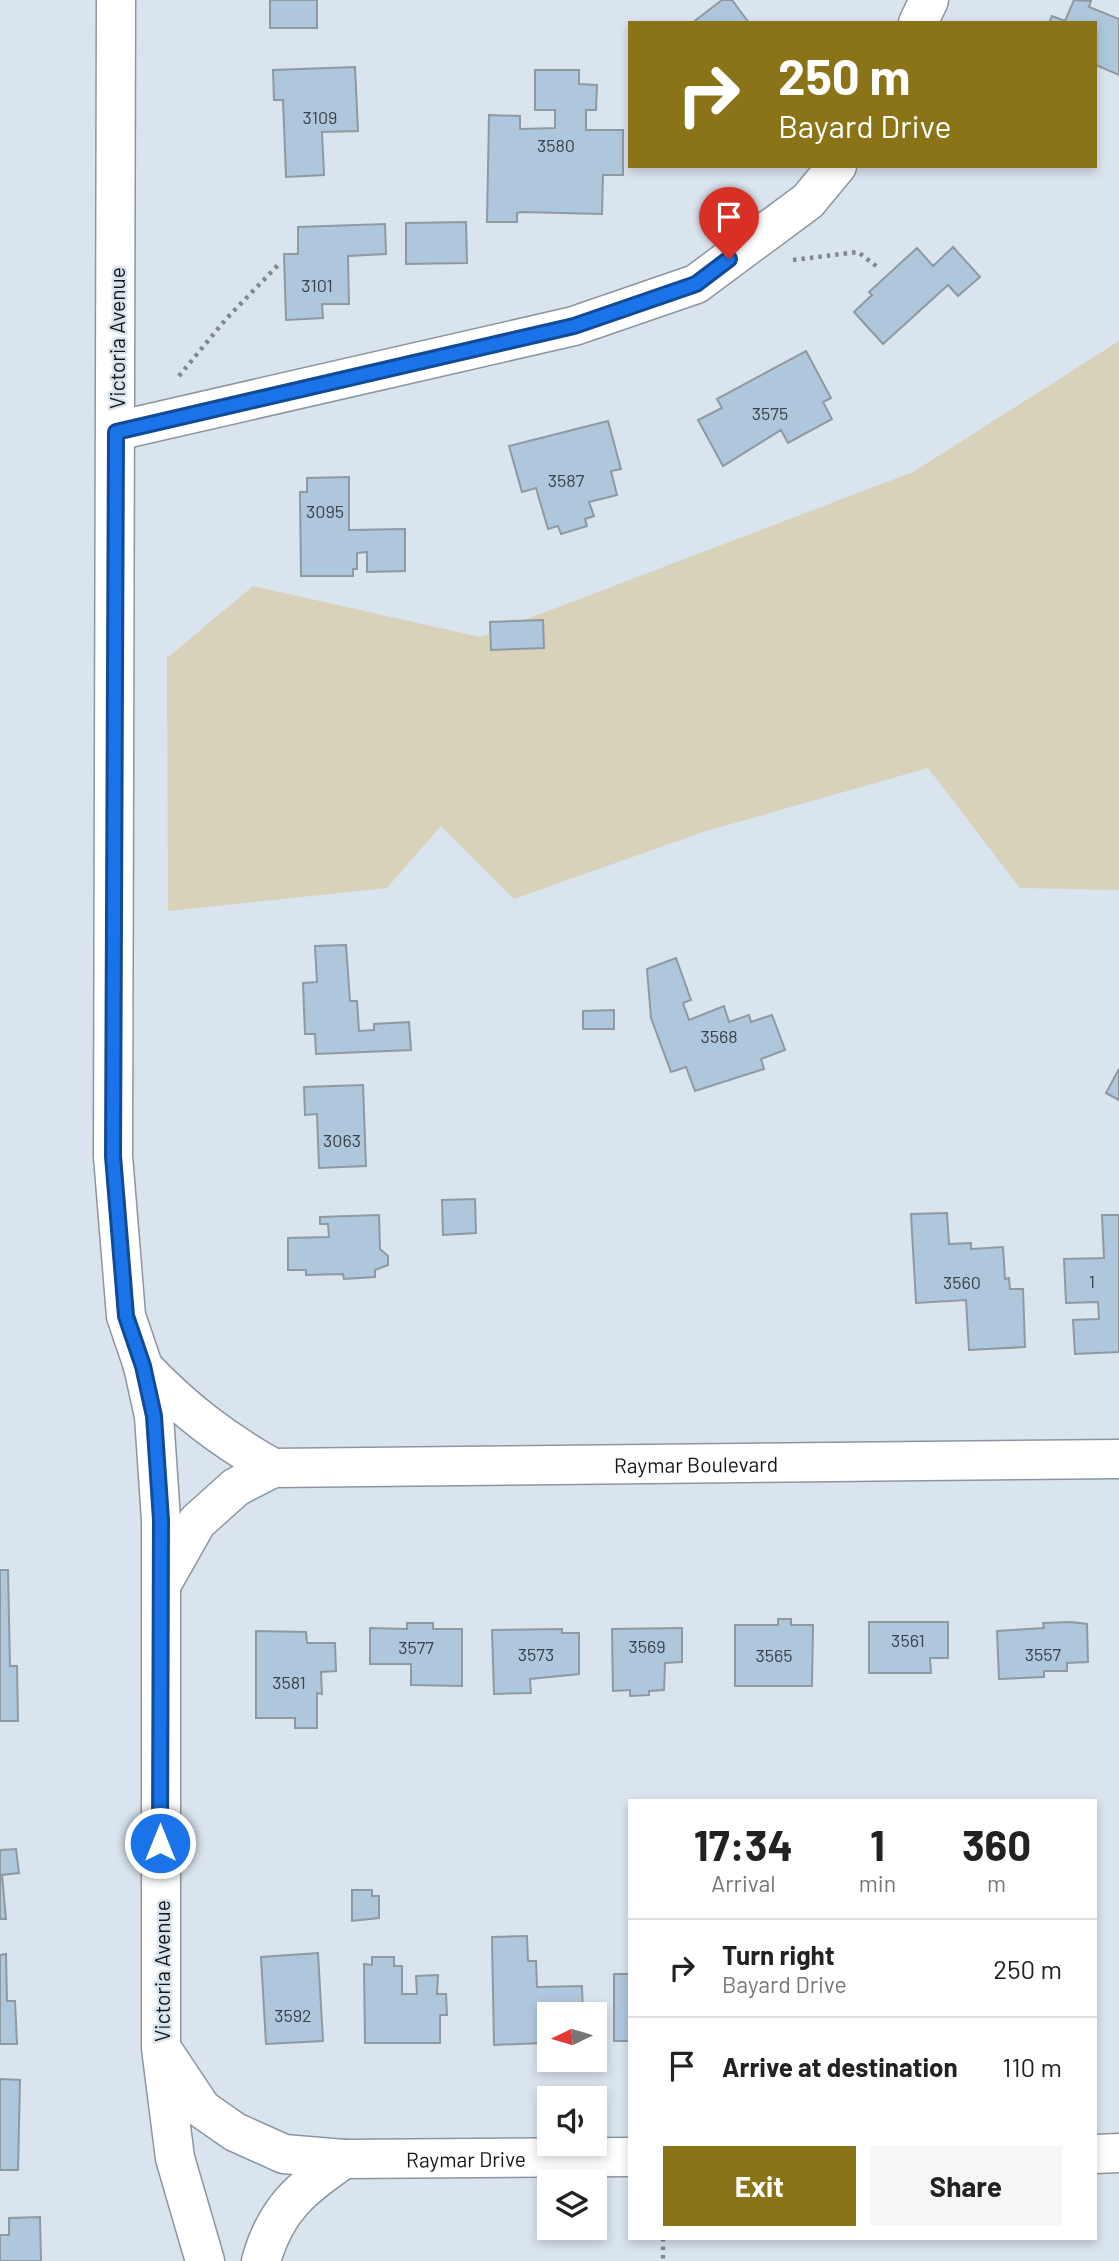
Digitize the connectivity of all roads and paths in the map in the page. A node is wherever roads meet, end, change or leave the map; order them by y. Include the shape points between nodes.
1 (116, 0) edge
2 (929, 0) edge
3 (919, 21) edge
4 (835, 168) edge
5 (789, 261) dead end
6 (281, 262) dead end
7 (880, 269) dead end
8 (175, 381) dead end
9 (116, 432) junction
10 (143, 1366) junction
11 (1119, 1459) edge
12 (273, 1468) junction
13 (161, 1585) junction
14 (161, 2048) junction
15 (1097, 2154) edge
16 (1119, 2154) edge
17 (628, 2157) edge
18 (344, 2160) junction
19 (663, 2240) edge
20 (205, 2261) edge
21 (261, 2261) edge
22 (663, 2261) edge

1 - 9 street, Victoria Avenue
2 - 3 street
4 - 9 street via 807,201 696,284 574,326
5 - 7 path via 858,252
6 - 8 path
9 - 10 street, Victoria Avenue via 113,1156 126,1316
10 - 12 street via 180,1406
10 - 13 street, Victoria Avenue via 154,1416
11 - 12 street, Raymar Boulevard
12 - 13 street, Raymar Boulevard via 236,1487 197,1522
13 - 14 street, Victoria Avenue
14 - 18 street, Raymar Drive via 202,2109 235,2132 284,2154
14 - 20 street, Victoria Avenue via 175,2158
15 - 16 street
17 - 18 street, Raymar Drive
18 - 21 street via 300,2189 268,2236
19 - 22 path

